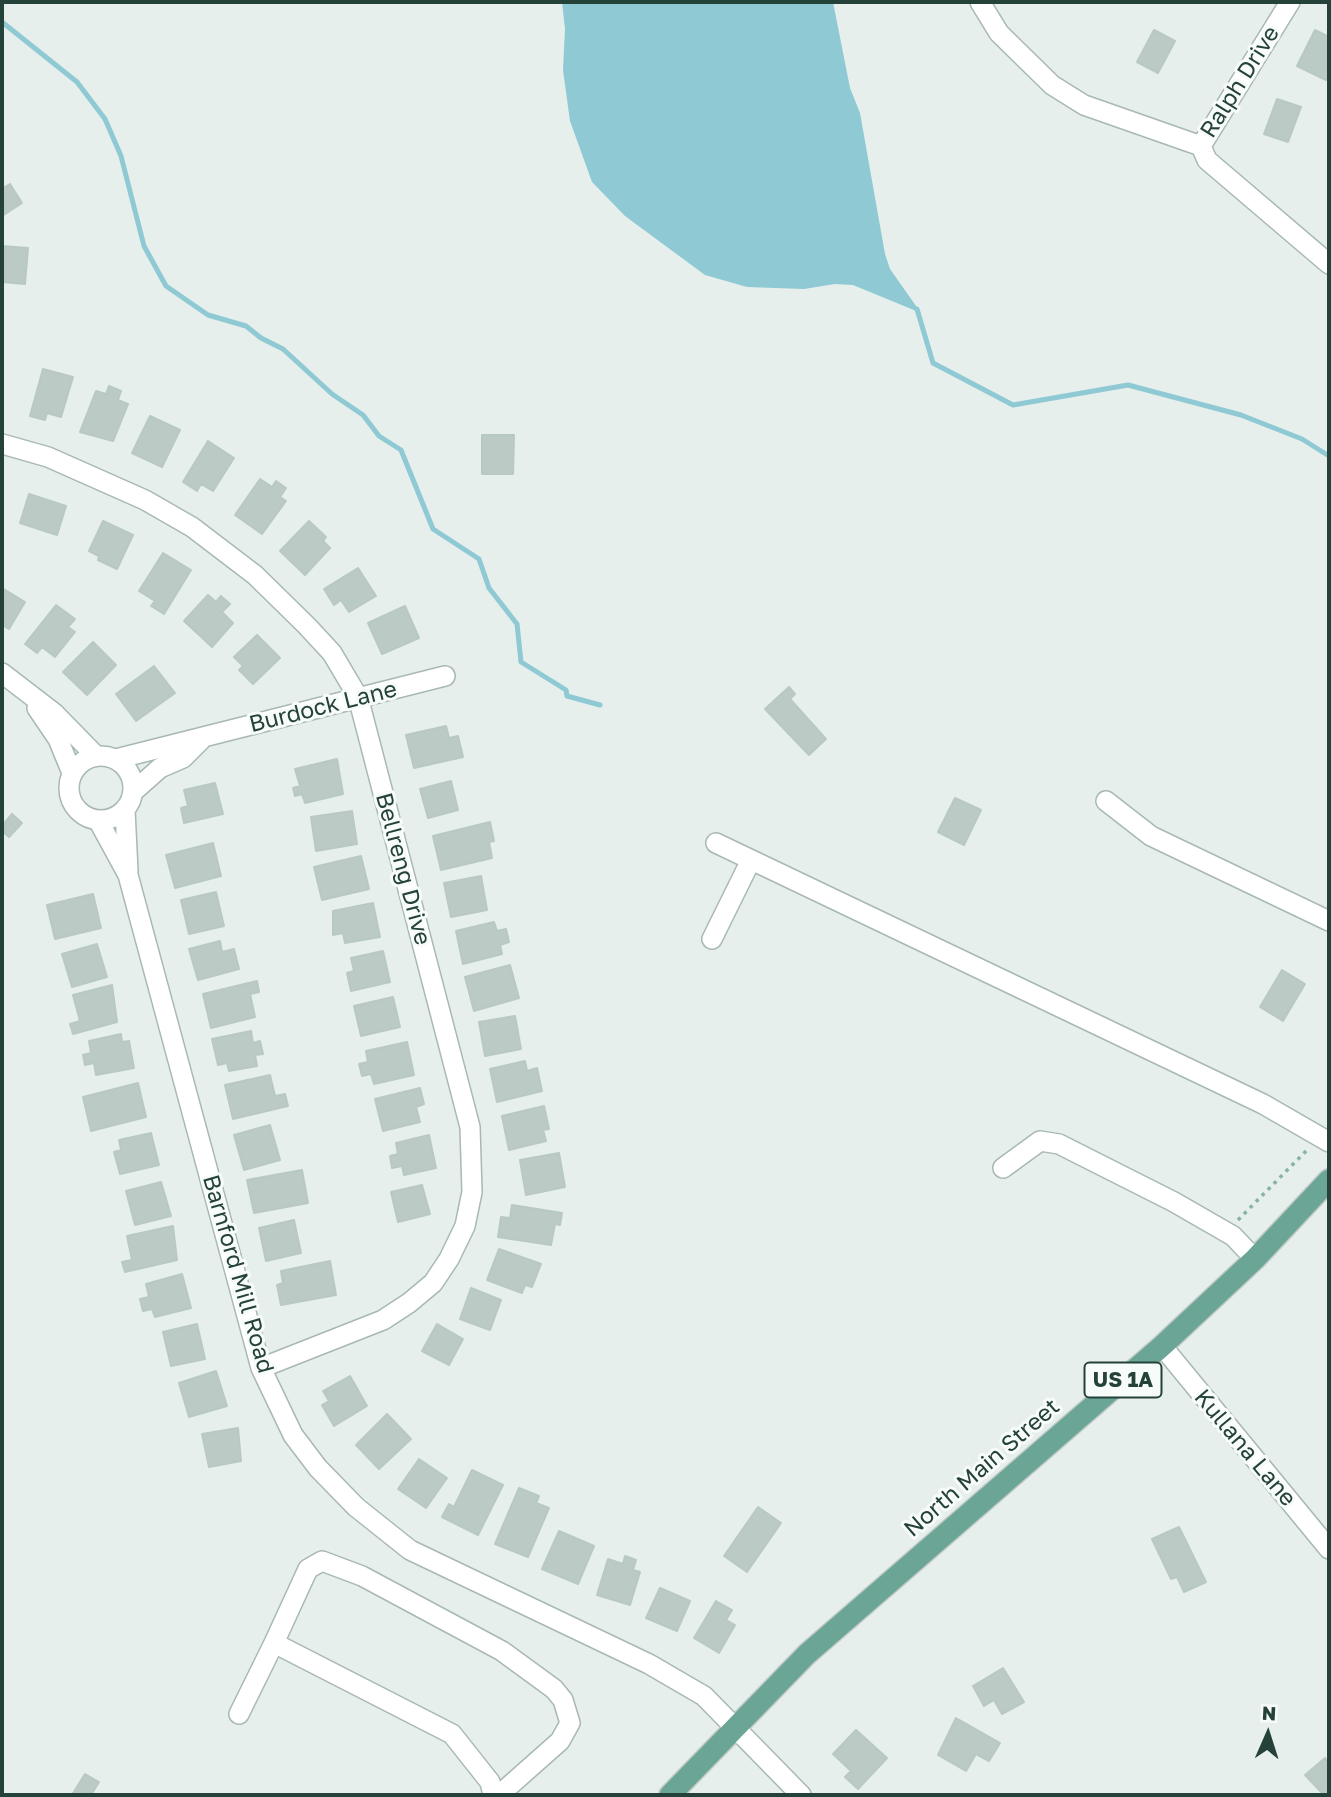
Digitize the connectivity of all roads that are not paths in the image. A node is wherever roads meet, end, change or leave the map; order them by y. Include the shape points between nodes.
1 (980, 2) edge
2 (1290, 2) edge
3 (1201, 146) junction
4 (1329, 264) edge
5 (2, 444) edge
6 (2, 673) edge
7 (445, 676) dead end
8 (358, 697) junction
9 (31, 698) junction
10 (201, 740) junction
11 (96, 756) junction
12 (116, 758) junction
13 (72, 773) junction
14 (134, 790) junction
15 (1107, 802) dead end
16 (125, 810) junction
17 (98, 820) junction
18 (716, 843) dead end
19 (751, 860) junction
20 (128, 875) junction
21 (1329, 921) edge
22 (712, 939) dead end
23 (1329, 1142) edge
24 (1003, 1168) dead end
25 (1329, 1181) edge
26 (1255, 1259) junction
27 (1162, 1346) junction
28 (261, 1368) junction
29 (1329, 1549) edge
30 (274, 1643) junction
31 (239, 1714) dead end
32 (734, 1728) junction
33 (494, 1795) edge
34 (499, 1795) edge
35 (670, 1795) edge
36 (801, 1795) edge

1 - 3 street via 999,33 1052,85 1084,105
2 - 3 street, Ralph Drive
3 - 4 street, Ralph Drive via 1207,160
5 - 8 street, Bellreng Drive via 48,457 145,500 191,527 255,575 307,626 332,653
6 - 9 street, Barnford Mill Road
7 - 8 street, Burdock Lane
8 - 10 street, Burdock Lane
8 - 28 street, Bellreng Drive via 470,1126 472,1192 465,1226 433,1283 383,1320
9 - 11 street, Barnford Mill Road via 54,713
9 - 13 street, Barnford Mill Road via 58,739
10 - 12 street, Burdock Lane
10 - 14 street, Burdock Lane via 183,758 160,768
11 - 12 street
11 - 13 street via 76,765
12 - 14 street via 132,778
13 - 17 street, Barnford Mill Road via 68,785 76,809
14 - 16 street, Barnford Mill Road
15 - 21 street via 1151,836
16 - 17 street
16 - 20 street, Barnford Mill Road
17 - 20 street, Barnford Mill Road
18 - 19 street
19 - 22 street
19 - 23 street via 1263,1104
20 - 28 street, Barnford Mill Road
24 - 26 street via 1040,1141 1059,1144 1186,1208 1233,1236
25 - 26 main road, North Main Street / US 1A
26 - 27 main road, North Main Street / US 1A
27 - 29 street, Kullana Lane
27 - 32 main road, North Main Street / US 1A via 807,1654
28 - 32 street, Barnford Mill Road via 293,1435 318,1468 356,1507 410,1550 649,1664 704,1696
30 - 31 street
30 - 33 street via 452,1734 490,1782
30 - 34 street via 308,1569 322,1561 362,1576 502,1651 554,1689 570,1723 560,1741
32 - 35 main road, North Main Street / US 1A
32 - 36 street, Barnford Mill Road

